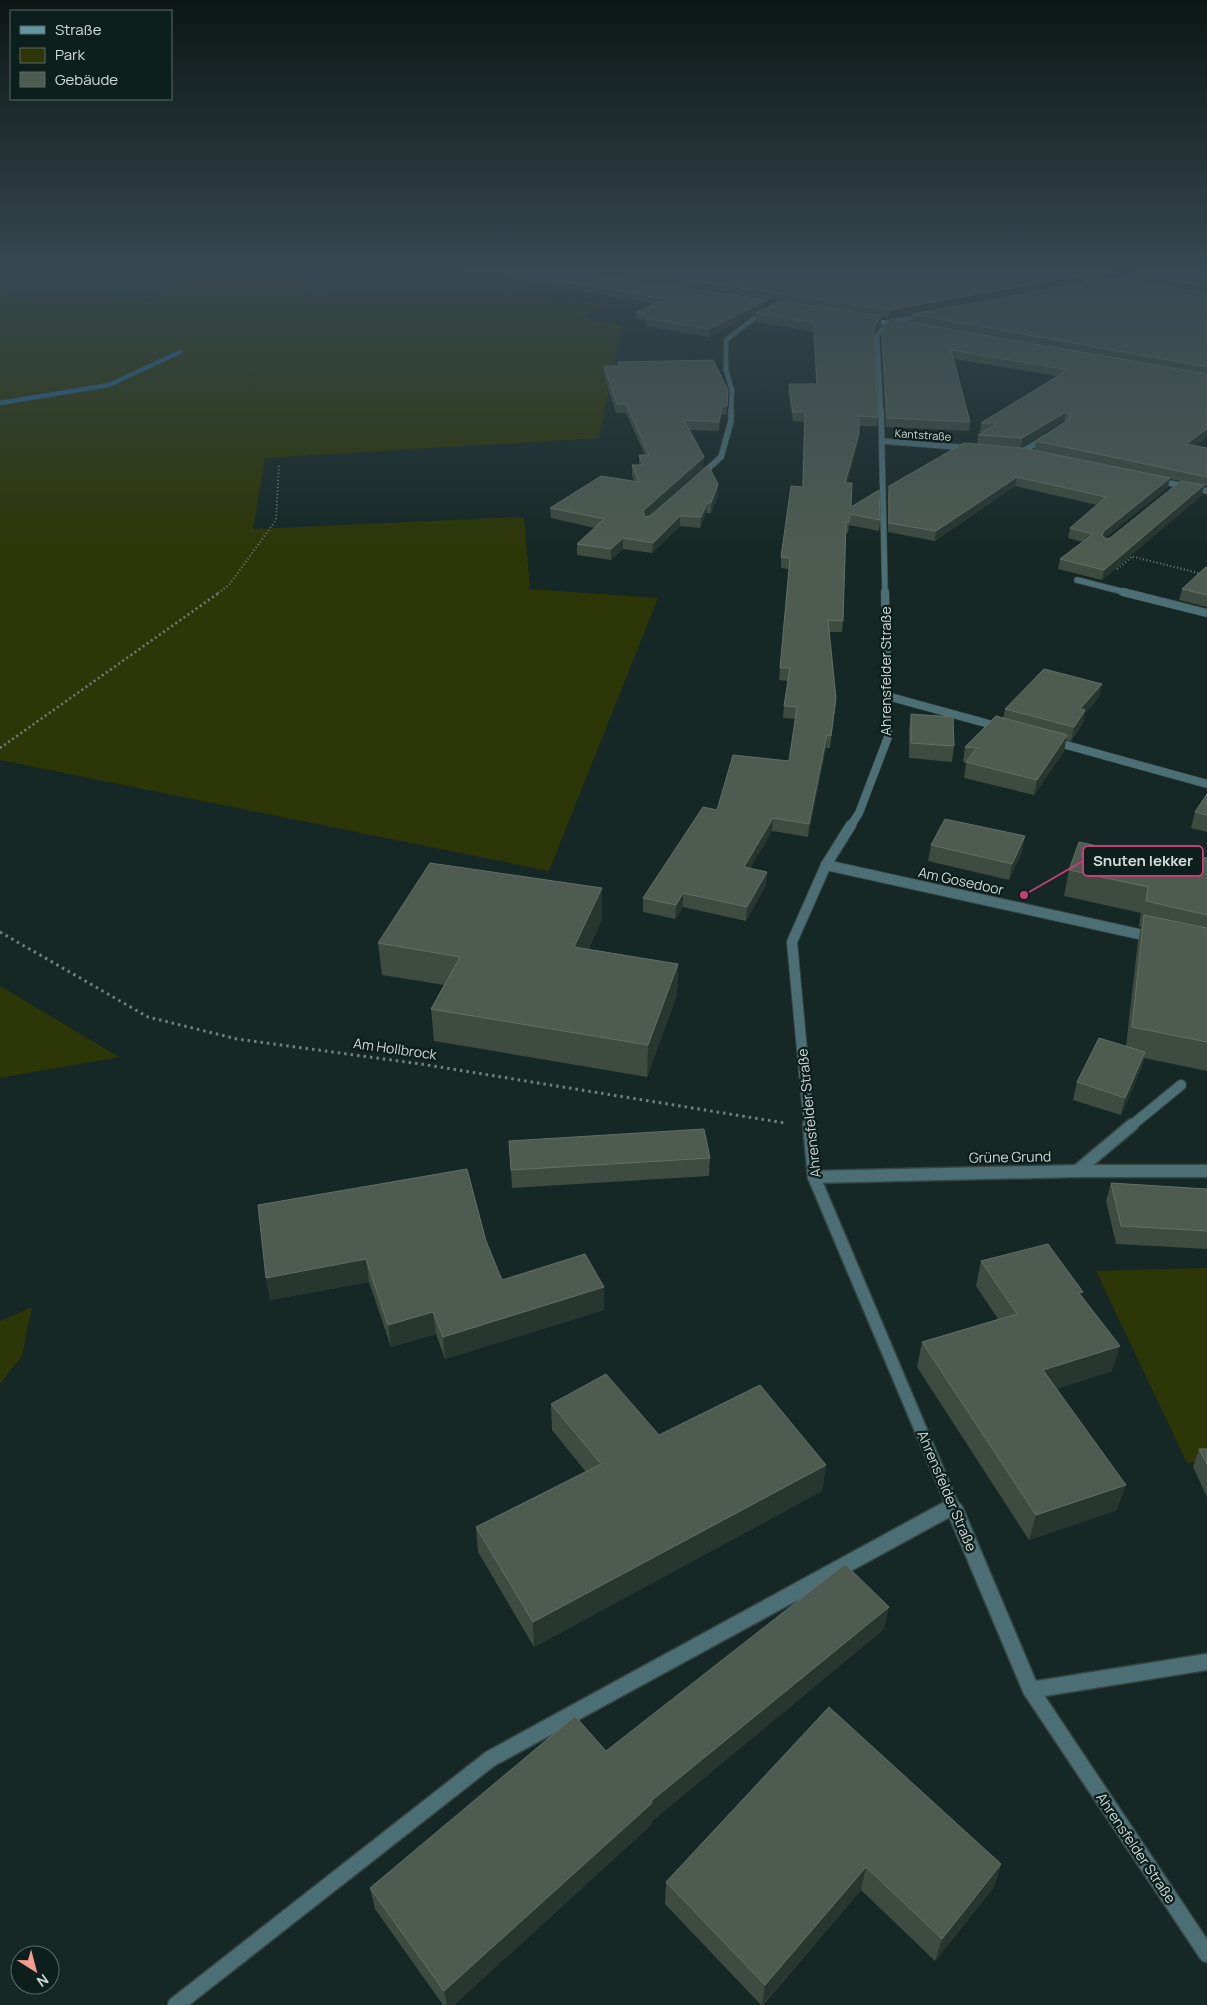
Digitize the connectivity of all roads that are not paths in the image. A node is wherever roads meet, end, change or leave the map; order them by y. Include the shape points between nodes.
1 (726, 363) edge
2 (878, 363) edge
3 (1050, 434) edge
4 (882, 441) junction
5 (972, 448) edge
6 (1012, 451) edge
7 (1022, 452) junction
8 (1031, 454) edge
9 (1148, 479) edge
10 (691, 484) edge
11 (1178, 485) junction
12 (1170, 491) edge
13 (1207, 491) edge
14 (1077, 580) dead end
15 (1207, 613) edge
16 (887, 696) junction
17 (1010, 730) edge
18 (1047, 740) edge
19 (1207, 784) edge
20 (826, 865) junction
21 (1159, 939) edge
22 (1181, 1085) dead end
23 (1077, 1171) junction
24 (1207, 1171) edge
25 (814, 1177) junction
26 (954, 1506) junction
27 (1207, 1662) edge
28 (1031, 1690) junction
29 (1207, 1954) edge
30 (176, 2005) edge

1 - 10 street via 732,390 731,421 721,457
2 - 4 street, Ahrensfelder Straße
3 - 7 street
4 - 5 street, Kantstraße
4 - 16 street, Ahrensfelder Straße
6 - 7 street
7 - 8 street
9 - 11 street
11 - 12 street
11 - 13 street
14 - 15 street
16 - 17 street
16 - 20 street, Ahrensfelder Straße via 888,737 859,814
18 - 19 street
20 - 21 street, Am Gosedoor
20 - 25 street, Ahrensfelder Straße via 792,942
22 - 23 street
23 - 24 street, Grüne Grund
23 - 25 street, Grüne Grund
25 - 26 street, Ahrensfelder Straße
26 - 28 street, Ahrensfelder Straße
26 - 30 street via 490,1759
27 - 28 street
28 - 29 street, Ahrensfelder Straße

